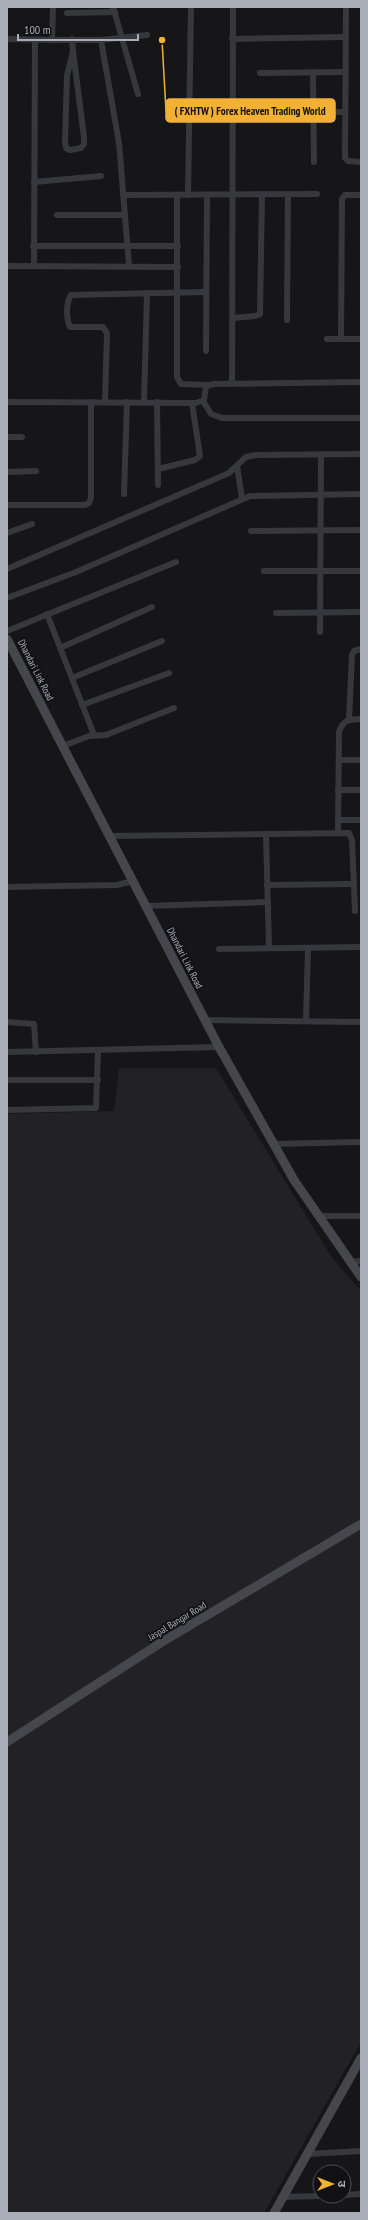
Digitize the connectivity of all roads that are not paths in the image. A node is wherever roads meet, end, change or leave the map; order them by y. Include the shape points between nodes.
1 (53, 7) edge
2 (191, 7) edge
3 (233, 7) edge
4 (346, 7) edge
5 (114, 9) edge
6 (67, 13) dead end
7 (147, 35) dead end
8 (346, 37) junction
9 (122, 38) junction
10 (232, 38) junction
11 (7, 39) edge
12 (35, 40) junction
13 (52, 40) junction
14 (72, 40) junction
15 (102, 40) junction
16 (74, 51) junction
17 (346, 72) junction
18 (260, 73) dead end
19 (313, 73) junction
20 (138, 94) dead end
21 (189, 109) junction
22 (232, 109) junction
23 (312, 111) junction
24 (345, 112) junction
25 (314, 162) dead end
26 (361, 162) edge
27 (101, 176) dead end
28 (34, 182) junction
29 (288, 194) junction
30 (317, 194) dead end
31 (123, 195) junction
32 (178, 195) junction
33 (188, 195) junction
34 (207, 195) junction
35 (234, 195) junction
36 (262, 195) junction
37 (361, 195) edge
38 (58, 215) dead end
39 (125, 215) junction
40 (33, 246) junction
41 (178, 246) junction
42 (128, 247) junction
43 (130, 265) junction
44 (7, 266) edge
45 (34, 266) junction
46 (178, 267) junction
47 (178, 292) junction
48 (206, 292) junction
49 (146, 293) junction
50 (233, 318) junction
51 (287, 320) dead end
52 (327, 339) dead end
53 (341, 339) junction
54 (361, 339) edge
55 (206, 350) dead end
56 (361, 382) edge
57 (232, 383) junction
58 (207, 385) junction
59 (203, 401) junction
60 (7, 402) edge
61 (91, 402) junction
62 (105, 402) junction
63 (127, 402) junction
64 (144, 402) junction
65 (157, 402) junction
66 (192, 403) junction
67 (361, 418) edge
68 (7, 437) edge
69 (22, 437) dead end
70 (321, 454) junction
71 (361, 454) edge
72 (237, 466) junction
73 (158, 469) junction
74 (36, 471) dead end
75 (7, 472) edge
76 (158, 485) dead end
77 (124, 494) dead end
78 (321, 494) junction
79 (361, 494) edge
80 (242, 498) junction
81 (7, 505) edge
82 (32, 524) dead end
83 (361, 530) edge
84 (251, 531) dead end
85 (320, 531) junction
86 (7, 533) edge
87 (176, 562) dead end
88 (7, 569) edge
89 (264, 571) dead end
90 (320, 571) junction
91 (361, 571) edge
92 (7, 598) edge
93 (152, 607) dead end
94 (320, 612) junction
95 (361, 612) edge
96 (276, 613) dead end
97 (47, 614) junction
98 (7, 631) edge
99 (320, 632) dead end
100 (7, 639) edge
101 (162, 641) dead end
102 (60, 648) junction
103 (361, 648) edge
104 (169, 673) dead end
105 (72, 678) junction
106 (82, 705) junction
107 (174, 708) dead end
108 (349, 719) junction
109 (361, 719) edge
110 (94, 735) junction
111 (63, 746) junction
112 (339, 760) junction
113 (361, 760) edge
114 (338, 790) junction
115 (361, 790) edge
116 (338, 820) junction
117 (361, 820) edge
118 (338, 833) junction
119 (266, 834) junction
120 (109, 836) junction
121 (133, 881) junction
122 (354, 884) junction
123 (267, 885) junction
124 (7, 886) edge
125 (268, 902) junction
126 (146, 906) junction
127 (355, 911) dead end
128 (361, 946) edge
129 (269, 948) junction
130 (308, 948) junction
131 (219, 950) dead end
132 (205, 1020) junction
133 (306, 1021) junction
134 (7, 1022) edge
135 (361, 1022) edge
136 (219, 1047) junction
137 (98, 1051) junction
138 (7, 1052) edge
139 (36, 1052) junction
140 (7, 1080) edge
141 (98, 1080) junction
142 (7, 1110) edge
143 (361, 1142) edge
144 (273, 1144) junction
145 (318, 1216) junction
146 (361, 1216) edge
147 (361, 1261) edge
148 (350, 1262) junction
149 (361, 1277) edge
150 (361, 1524) edge
151 (7, 1742) edge
152 (361, 2058) edge
153 (361, 2151) edge
154 (307, 2154) junction
155 (312, 2196) edge
156 (282, 2197) junction
157 (274, 2213) edge

1 - 13 street
2 - 21 street
3 - 10 street
4 - 8 street
5 - 6 street
5 - 9 street
7 - 9 street
8 - 10 street
8 - 17 street
9 - 15 street
9 - 20 street
10 - 22 street
11 - 12 street
12 - 13 street
12 - 28 street
13 - 14 street
14 - 15 street
14 - 16 street
15 - 31 street via 119,143
16 - 16 street via 84,144 81,148 70,150 66,148 65,141 67,76
17 - 19 street
17 - 24 street
18 - 19 street
19 - 23 street
21 - 22 street
21 - 33 street
22 - 23 street
22 - 35 street
23 - 24 street
23 - 25 street
24 - 26 street via 345,158 348,161
27 - 28 street
28 - 40 street
29 - 30 street
29 - 36 street
29 - 51 street
31 - 32 street
31 - 39 street
32 - 33 street
32 - 41 street
33 - 34 street
34 - 35 street
34 - 48 street
35 - 36 street
35 - 50 street
36 - 50 street via 260,314
37 - 53 street via 345,195 342,199
38 - 39 street
39 - 42 street
40 - 42 street
40 - 45 street
41 - 42 street
41 - 46 street
42 - 43 street
43 - 45 street
43 - 46 street
44 - 45 street
46 - 47 street
47 - 48 street
47 - 49 street
47 - 58 street via 178,381 181,384
48 - 55 street
49 - 62 street via 70,296 70,327 106,328
49 - 64 street
50 - 57 street
52 - 53 street
53 - 54 street
56 - 57 street
57 - 58 street
58 - 59 street
59 - 66 street
59 - 67 street via 216,418
60 - 61 street
61 - 62 street
61 - 81 street via 89,502 85,505
62 - 63 street
63 - 64 street
63 - 77 street
64 - 65 street
65 - 66 street
65 - 73 street
66 - 73 street via 200,456 195,460
68 - 69 street
70 - 71 street
70 - 72 street via 256,455 246,457
70 - 78 street
72 - 80 street
72 - 88 street via 229,473
73 - 76 street
74 - 75 street
78 - 79 street
78 - 80 street
78 - 85 street
80 - 92 street via 76,572
82 - 86 street
83 - 85 street
84 - 85 street
85 - 90 street
87 - 97 street
89 - 90 street
90 - 91 street
90 - 94 street
93 - 102 street
94 - 95 street
94 - 96 street
94 - 99 street
97 - 98 street
97 - 102 street
100 - 111 street, Dhandari Link Road
101 - 105 street
102 - 105 street
103 - 108 street via 352,655
104 - 106 street
105 - 106 street
106 - 110 street
107 - 110 street via 106,735
108 - 109 street
108 - 112 street via 343,723 339,732
110 - 111 street
111 - 120 street, Dhandari Link Road
112 - 113 street
112 - 114 street
114 - 115 street
114 - 116 street
116 - 117 street
116 - 118 street
118 - 119 street
118 - 122 street via 351,835
119 - 120 street
119 - 123 street
120 - 121 street, Dhandari Link Road
121 - 124 street via 117,885
121 - 126 street, Dhandari Link Road
122 - 123 street
122 - 127 street
123 - 125 street
125 - 126 street
125 - 129 street
126 - 132 street, Dhandari Link Road
128 - 130 street
129 - 130 street
129 - 131 street
130 - 133 street
132 - 133 street
132 - 136 street, Dhandari Link Road
133 - 135 street
134 - 139 street via 34,1024
136 - 137 street
136 - 144 street, Dhandari Link Road
137 - 139 street
137 - 141 street
138 - 139 street
140 - 141 street
141 - 142 street via 97,1105 93,1109
143 - 144 street
144 - 145 street, Dhandari Link Road
145 - 146 street
145 - 148 street, Dhandari Link Road
147 - 148 street
148 - 149 street, Dhandari Link Road
150 - 151 street, Jaspal Bangar Road via 162,1642
152 - 154 street
153 - 154 street
154 - 156 street
155 - 156 street
156 - 157 street

